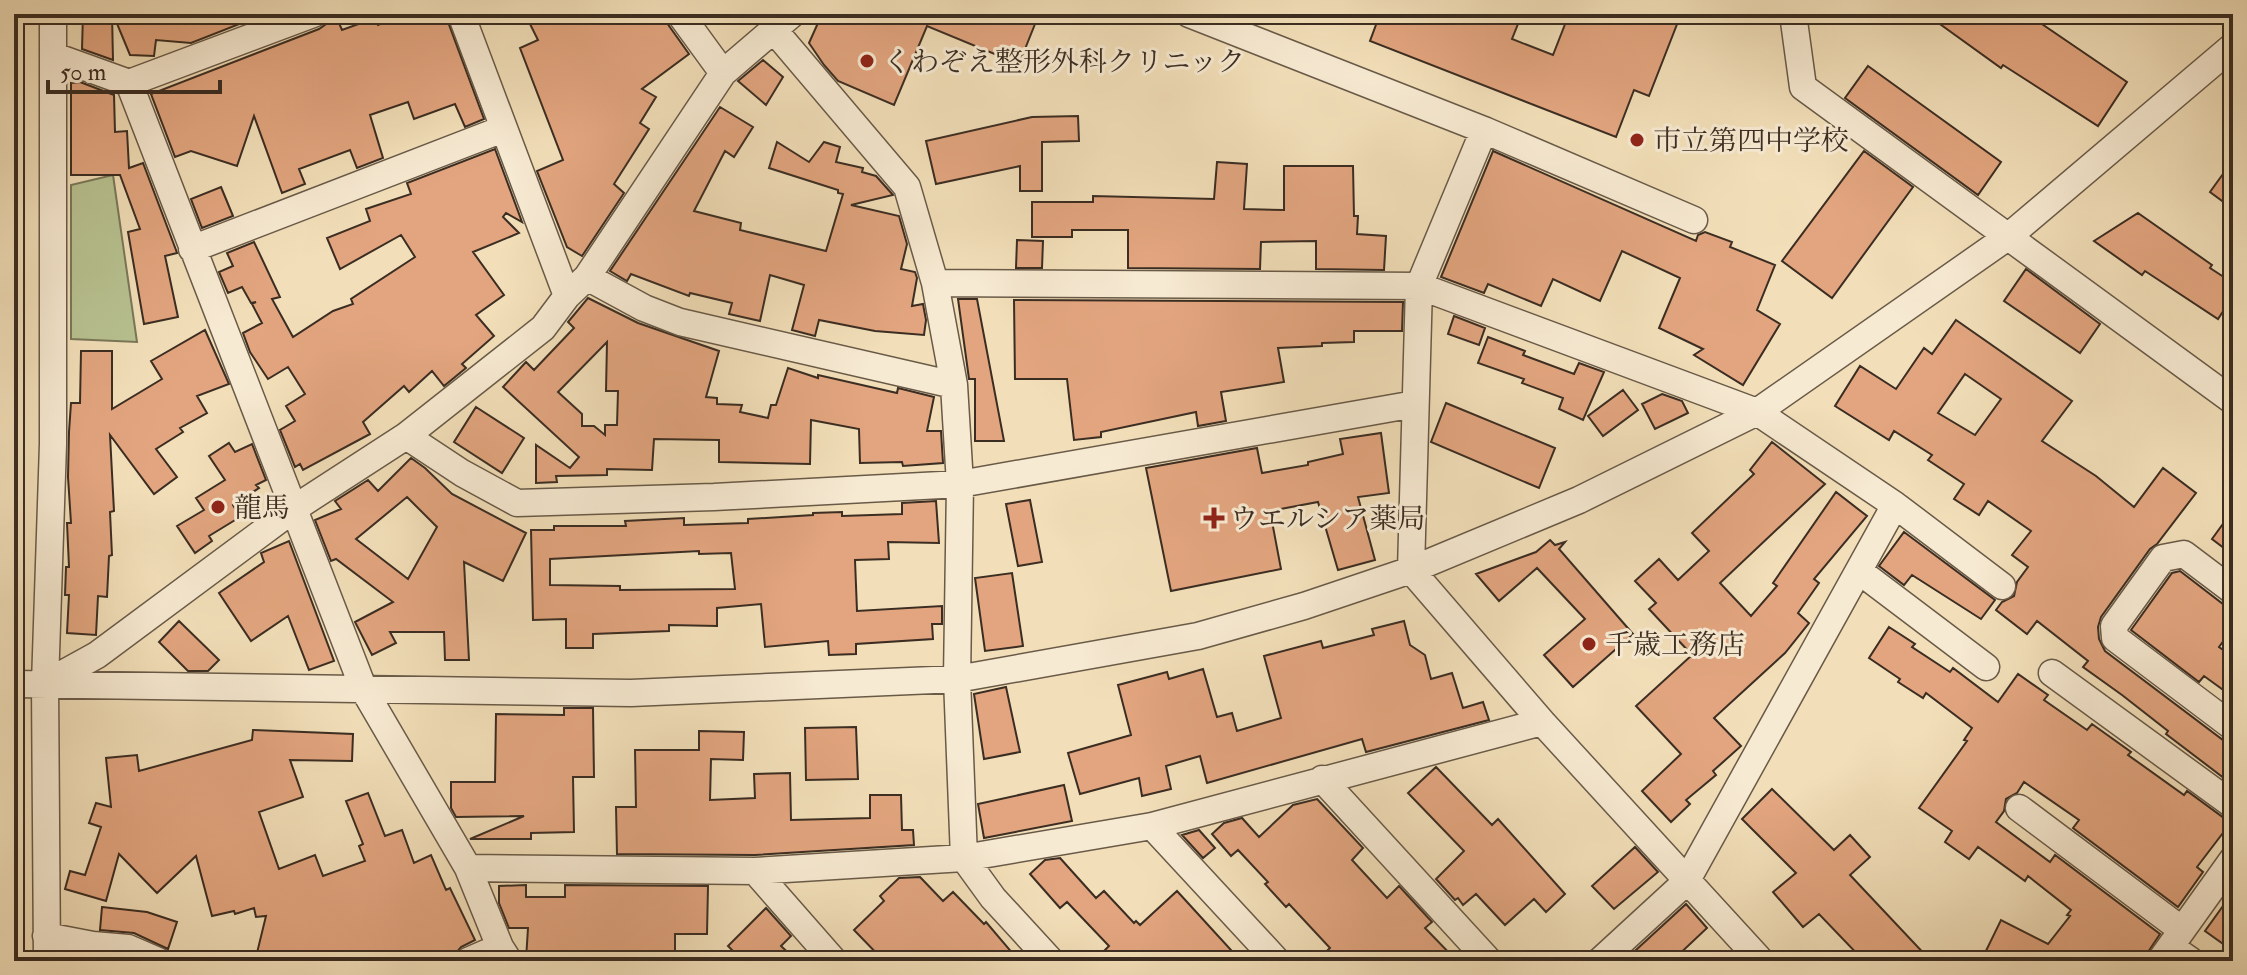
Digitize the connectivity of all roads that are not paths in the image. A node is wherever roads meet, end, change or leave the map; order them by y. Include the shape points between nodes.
1 (53, 14) edge
2 (313, 14) edge
3 (461, 14) edge
4 (680, 14) edge
5 (1189, 14) edge
6 (1793, 14) edge
7 (782, 22) edge
8 (1228, 22) edge
9 (2233, 46) edge
10 (54, 56) junction
11 (723, 73) junction
12 (129, 83) junction
13 (503, 129) junction
14 (1484, 130) junction
15 (1694, 220) dead end
16 (2009, 236) junction
17 (192, 249) junction
18 (587, 277) junction
19 (935, 283) junction
20 (1419, 286) junction
21 (567, 296) junction
22 (954, 385) junction
23 (2233, 401) edge
24 (1415, 404) junction
25 (1757, 412) junction
26 (406, 436) junction
27 (960, 484) junction
28 (1895, 505) junction
29 (295, 508) junction
30 (1411, 570) junction
31 (1859, 571) junction
32 (2002, 586) dead end
33 (2233, 591) edge
34 (1986, 667) dead end
35 (2052, 673) dead end
36 (957, 679) junction
37 (14, 684) edge
38 (45, 684) junction
39 (364, 690) junction
40 (1542, 722) junction
41 (2233, 727) edge
42 (1322, 779) junction
43 (2233, 805) edge
44 (2019, 808) dead end
45 (1152, 826) junction
46 (964, 858) junction
47 (2233, 859) edge
48 (468, 868) junction
49 (755, 871) junction
50 (1686, 882) junction
51 (47, 948) edge
52 (2176, 950) edge
53 (504, 954) edge
54 (158, 961) edge
55 (468, 961) edge
56 (834, 961) edge
57 (1051, 961) edge
58 (1277, 961) edge
59 (1489, 961) edge
60 (1600, 961) edge
61 (1761, 961) edge

1 - 10 street
2 - 12 street
3 - 13 street
4 - 11 street
5 - 8 street
6 - 16 street via 1803,87
7 - 11 street
7 - 19 street via 907,187
8 - 14 street
9 - 16 street
10 - 12 street
10 - 38 street via 53,444
11 - 18 street
12 - 17 street
13 - 17 street
13 - 21 street
14 - 15 street
14 - 20 street
16 - 23 street
16 - 25 street
17 - 29 street
18 - 21 street
18 - 22 street via 680,322
19 - 20 street
19 - 22 street
20 - 24 street
20 - 25 street
21 - 26 street via 543,328
22 - 27 street
24 - 27 street
24 - 30 street
25 - 28 street
25 - 30 street via 1579,500
26 - 27 street via 517,503
26 - 29 street
27 - 36 street
28 - 31 street
28 - 32 street
29 - 38 street via 97,655
29 - 39 street
30 - 36 street via 1198,636
30 - 40 street
31 - 34 street
31 - 50 street
33 - 41 street via 2184,554 2163,558 2114,626 2115,638
35 - 43 street
36 - 39 street via 631,693
36 - 46 street
37 - 38 street
38 - 39 street
38 - 51 street
39 - 48 street
40 - 42 street
40 - 50 street
42 - 45 street
42 - 59 street
44 - 52 street
45 - 46 street
45 - 58 street
46 - 49 street
46 - 57 street
47 - 52 street
48 - 49 street
48 - 53 street
49 - 56 street
50 - 60 street
50 - 61 street
51 - 54 street via 128,948
53 - 55 street

